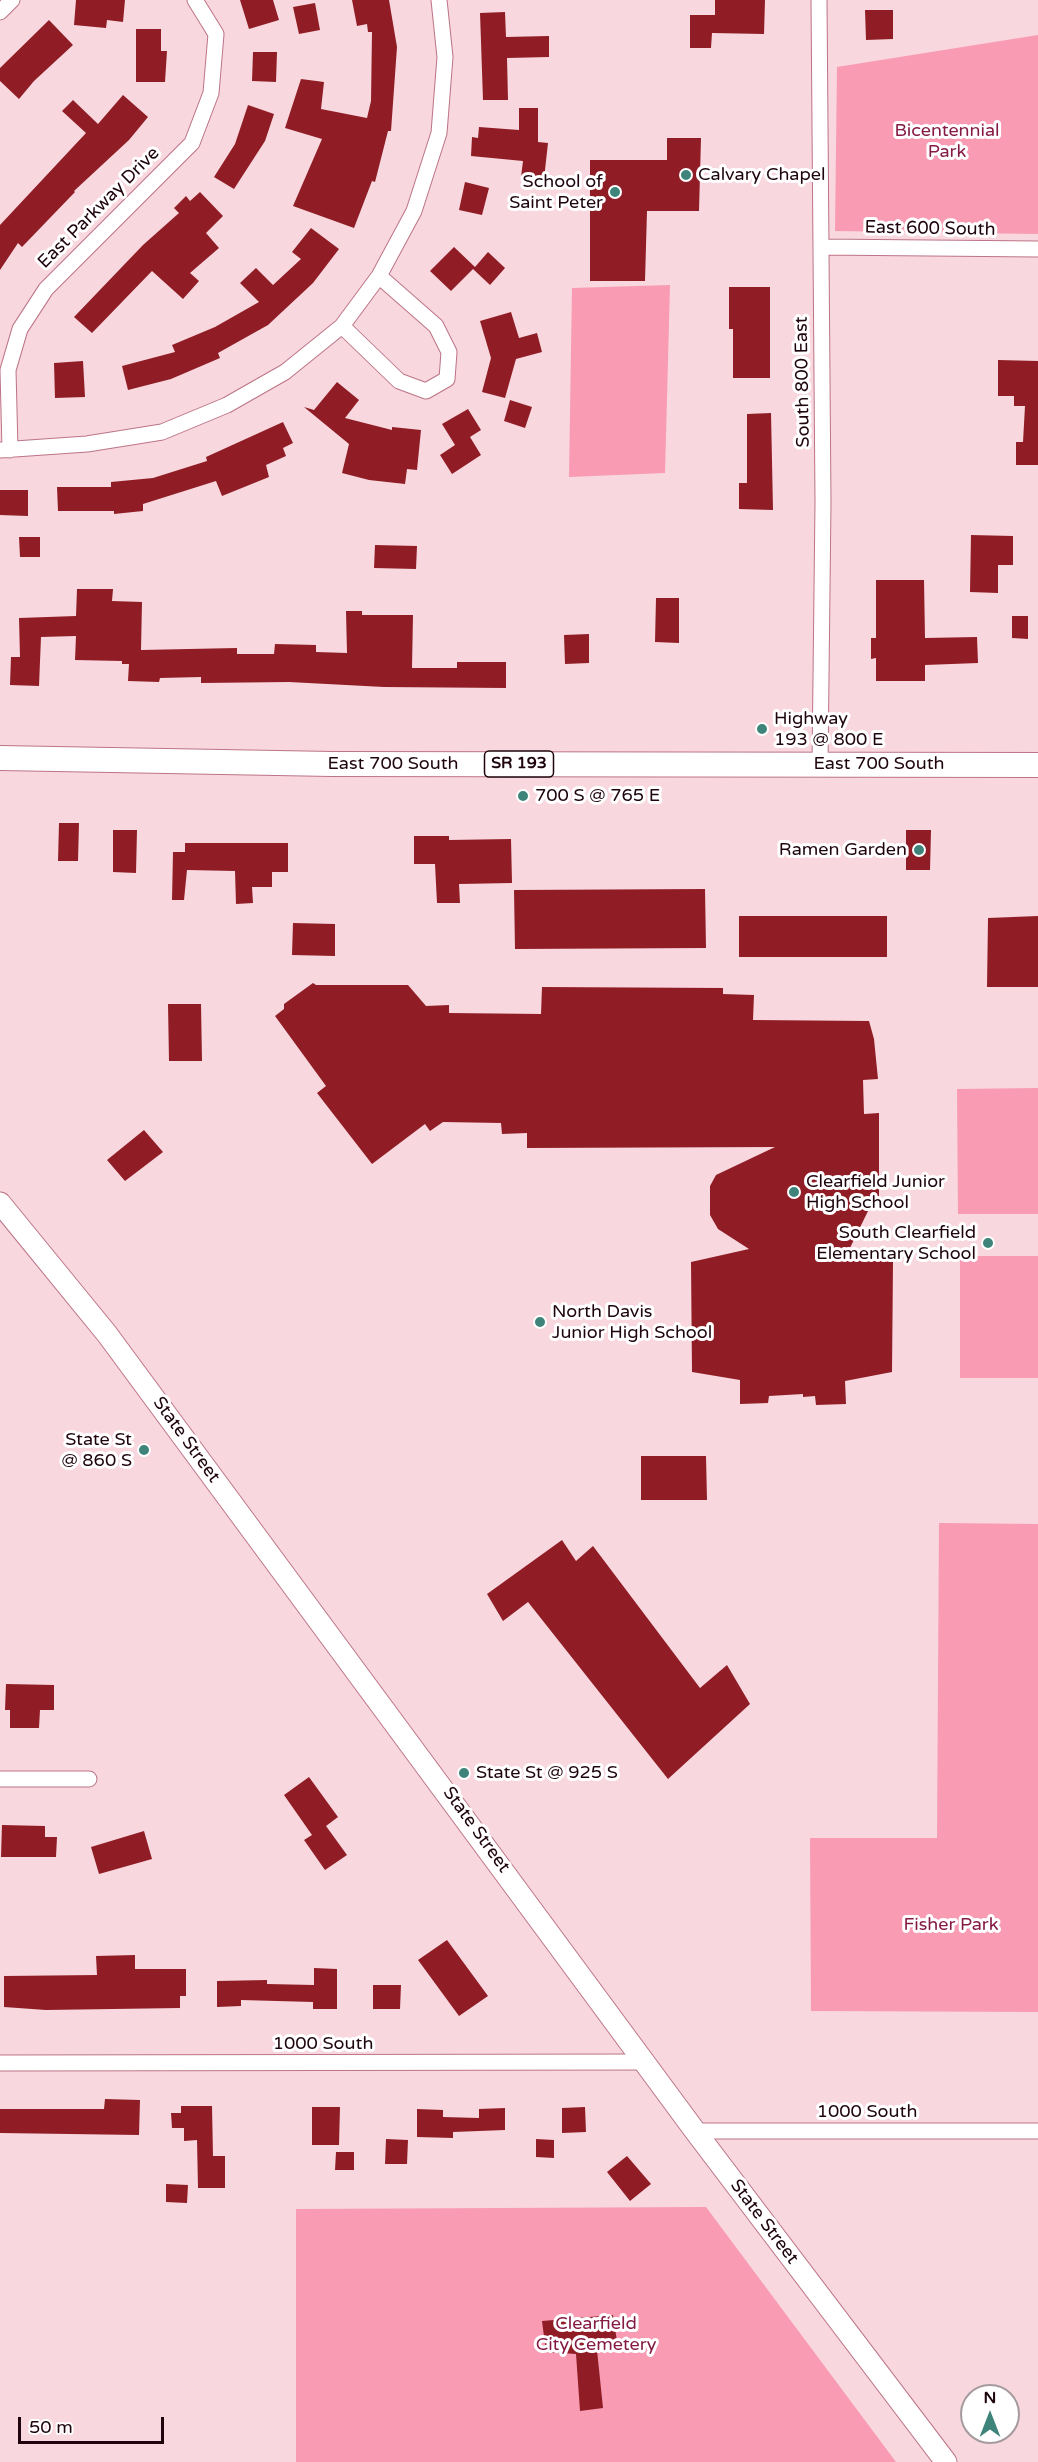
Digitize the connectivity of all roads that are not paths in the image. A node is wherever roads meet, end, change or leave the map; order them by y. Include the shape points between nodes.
1 (12, 0) edge
2 (195, 0) edge
3 (439, 0) edge
4 (819, 0) edge
5 (0, 12) edge
6 (821, 247) junction
7 (1038, 249) edge
8 (379, 276) junction
9 (342, 326) junction
10 (5, 450) edge
11 (0, 758) edge
12 (820, 764) junction
13 (1038, 765) edge
14 (0, 1203) edge
15 (0, 1779) edge
16 (89, 1779) dead end
17 (647, 2062) junction
18 (0, 2063) edge
19 (695, 2131) junction
20 (1038, 2131) edge
21 (946, 2462) edge

1 - 5 street
2 - 10 street, East Parkway Drive via 216,34 211,93 192,143 46,289 20,329 8,370
3 - 8 street via 446,57 439,133 414,211
4 - 6 street, South 800 East
6 - 7 street, East 600 South
6 - 12 street, South 800 East
8 - 9 street
8 - 9 street via 436,327 449,352 447,379 426,391 399,381
9 - 10 street via 285,372 227,405 162,432 87,444
11 - 12 main road, East 700 South / SR 193 via 333,764
12 - 13 main road, East 700 South / SR 193
14 - 17 main road, State Street via 107,1334
15 - 16 street
17 - 18 street, 1000 South
17 - 19 main road, State Street
19 - 20 street, 1000 South
19 - 21 main road, State Street

